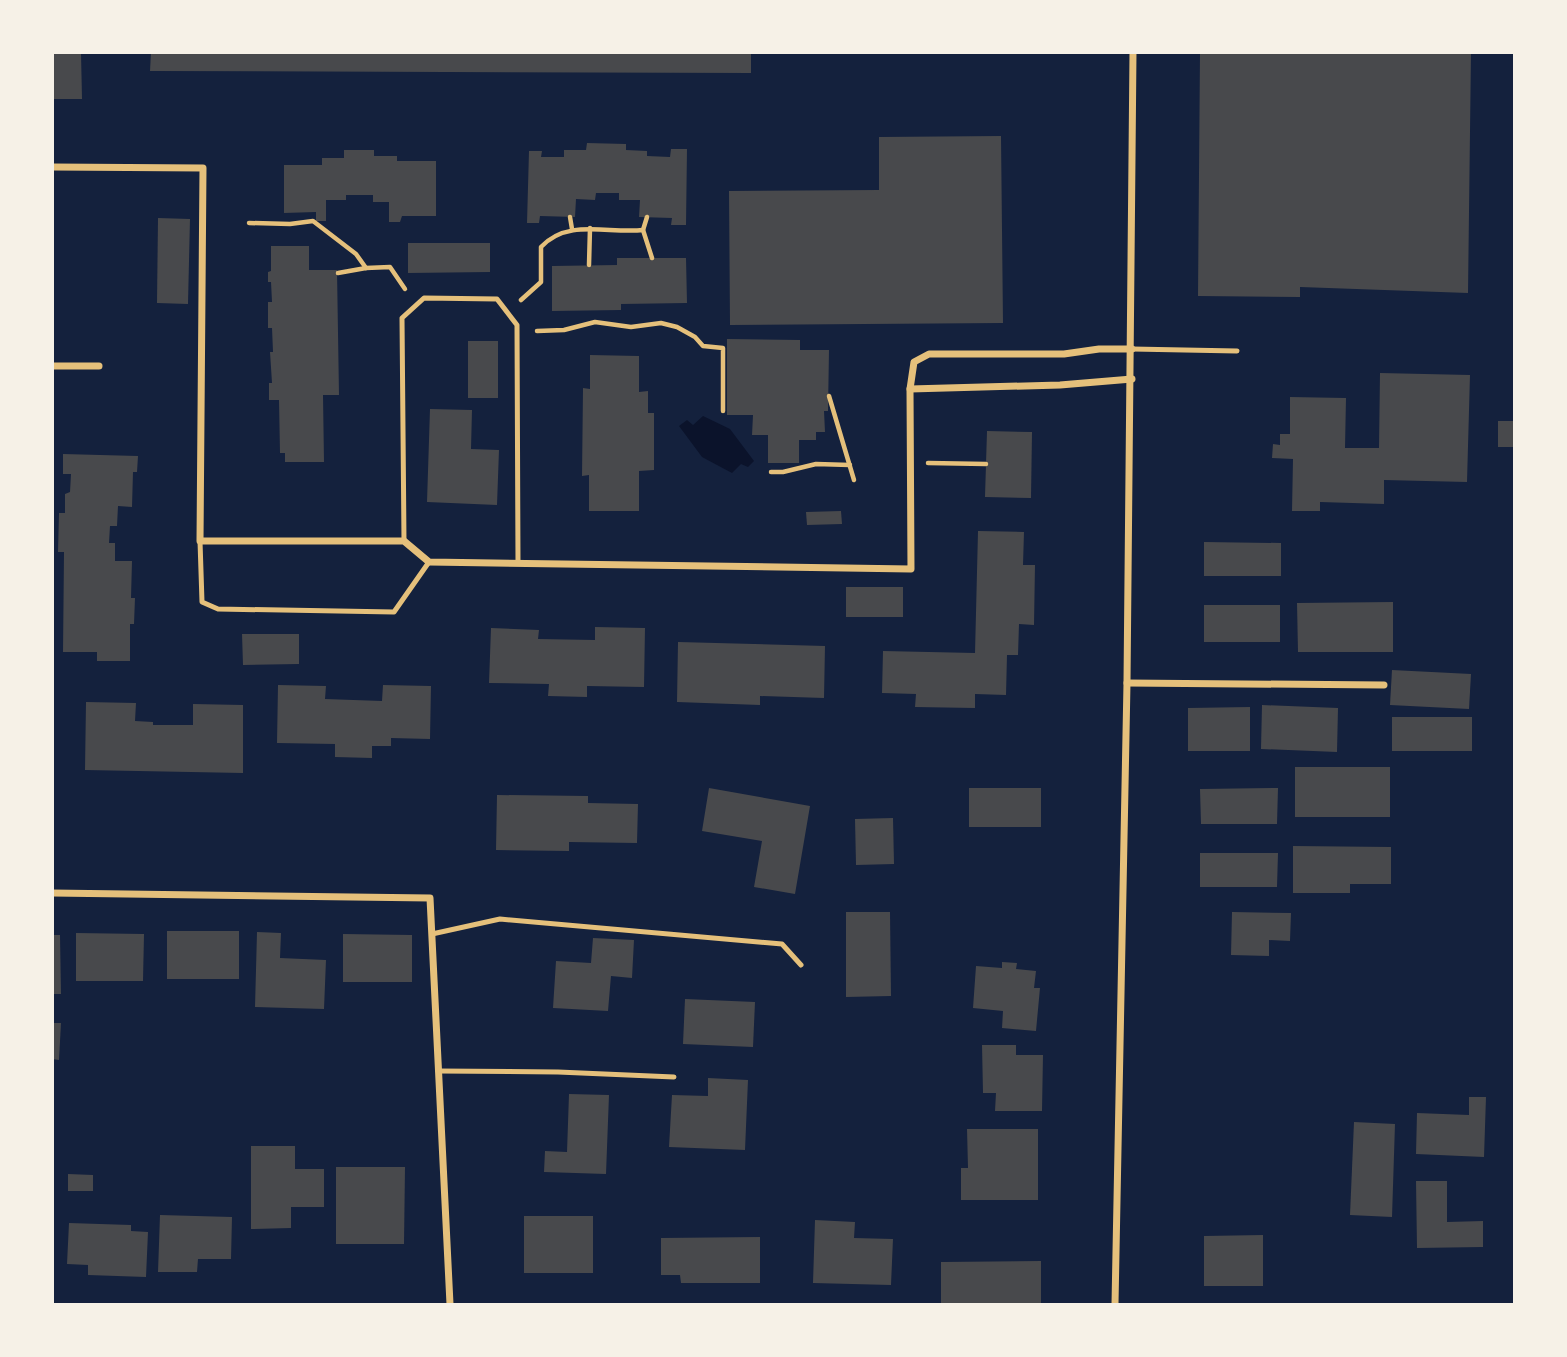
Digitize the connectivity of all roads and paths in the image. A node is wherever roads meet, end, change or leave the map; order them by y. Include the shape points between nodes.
1 (1133, 52) edge
2 (52, 167) edge
3 (570, 217) dead end
4 (647, 217) dead end
5 (250, 223) dead end
6 (590, 228) junction
7 (572, 229) junction
8 (643, 230) junction
9 (652, 258) dead end
10 (589, 265) dead end
11 (366, 268) junction
12 (338, 273) dead end
13 (416, 305) junction
14 (507, 312) junction
15 (516, 332) junction
16 (1132, 349) junction
17 (1237, 351) dead end
18 (52, 366) edge
19 (99, 366) dead end
20 (1132, 379) junction
21 (910, 389) junction
22 (829, 396) dead end
23 (723, 411) dead end
24 (931, 463) dead end
25 (986, 464) dead end
26 (850, 465) junction
27 (771, 472) dead end
28 (854, 480) dead end
29 (200, 541) junction
30 (404, 541) junction
31 (429, 562) junction
32 (518, 563) junction
33 (1127, 683) junction
34 (1384, 685) dead end
35 (52, 893) edge
36 (432, 934) junction
37 (801, 965) dead end
38 (438, 1071) junction
39 (674, 1077) dead end
40 (450, 1304) edge
41 (1115, 1304) edge

1 - 16 street
2 - 29 street via 203,168
3 - 7 path
4 - 8 path
5 - 11 path via 313,221
6 - 7 path
6 - 8 path
6 - 10 path
7 - 14 path via 541,247 541,282
8 - 9 path
11 - 12 path
11 - 13 path via 390,267
13 - 14 lane via 424,298 497,299
13 - 30 lane via 402,317
14 - 15 lane via 517,325
15 - 23 path via 564,330 595,322 677,327 703,346 723,348
15 - 32 lane
16 - 17 lane
16 - 20 street
16 - 21 street via 929,354 914,362
18 - 19 street
20 - 21 street
20 - 33 street
21 - 32 street via 911,569
22 - 26 path
24 - 25 path
26 - 27 path via 816,464
26 - 28 path
29 - 30 street
29 - 31 lane via 202,602 218,609 394,612
30 - 31 street
31 - 32 street
33 - 34 street
33 - 41 street
35 - 36 street via 429,898
36 - 37 lane via 500,919 782,944
36 - 38 street
38 - 39 lane
38 - 40 street

